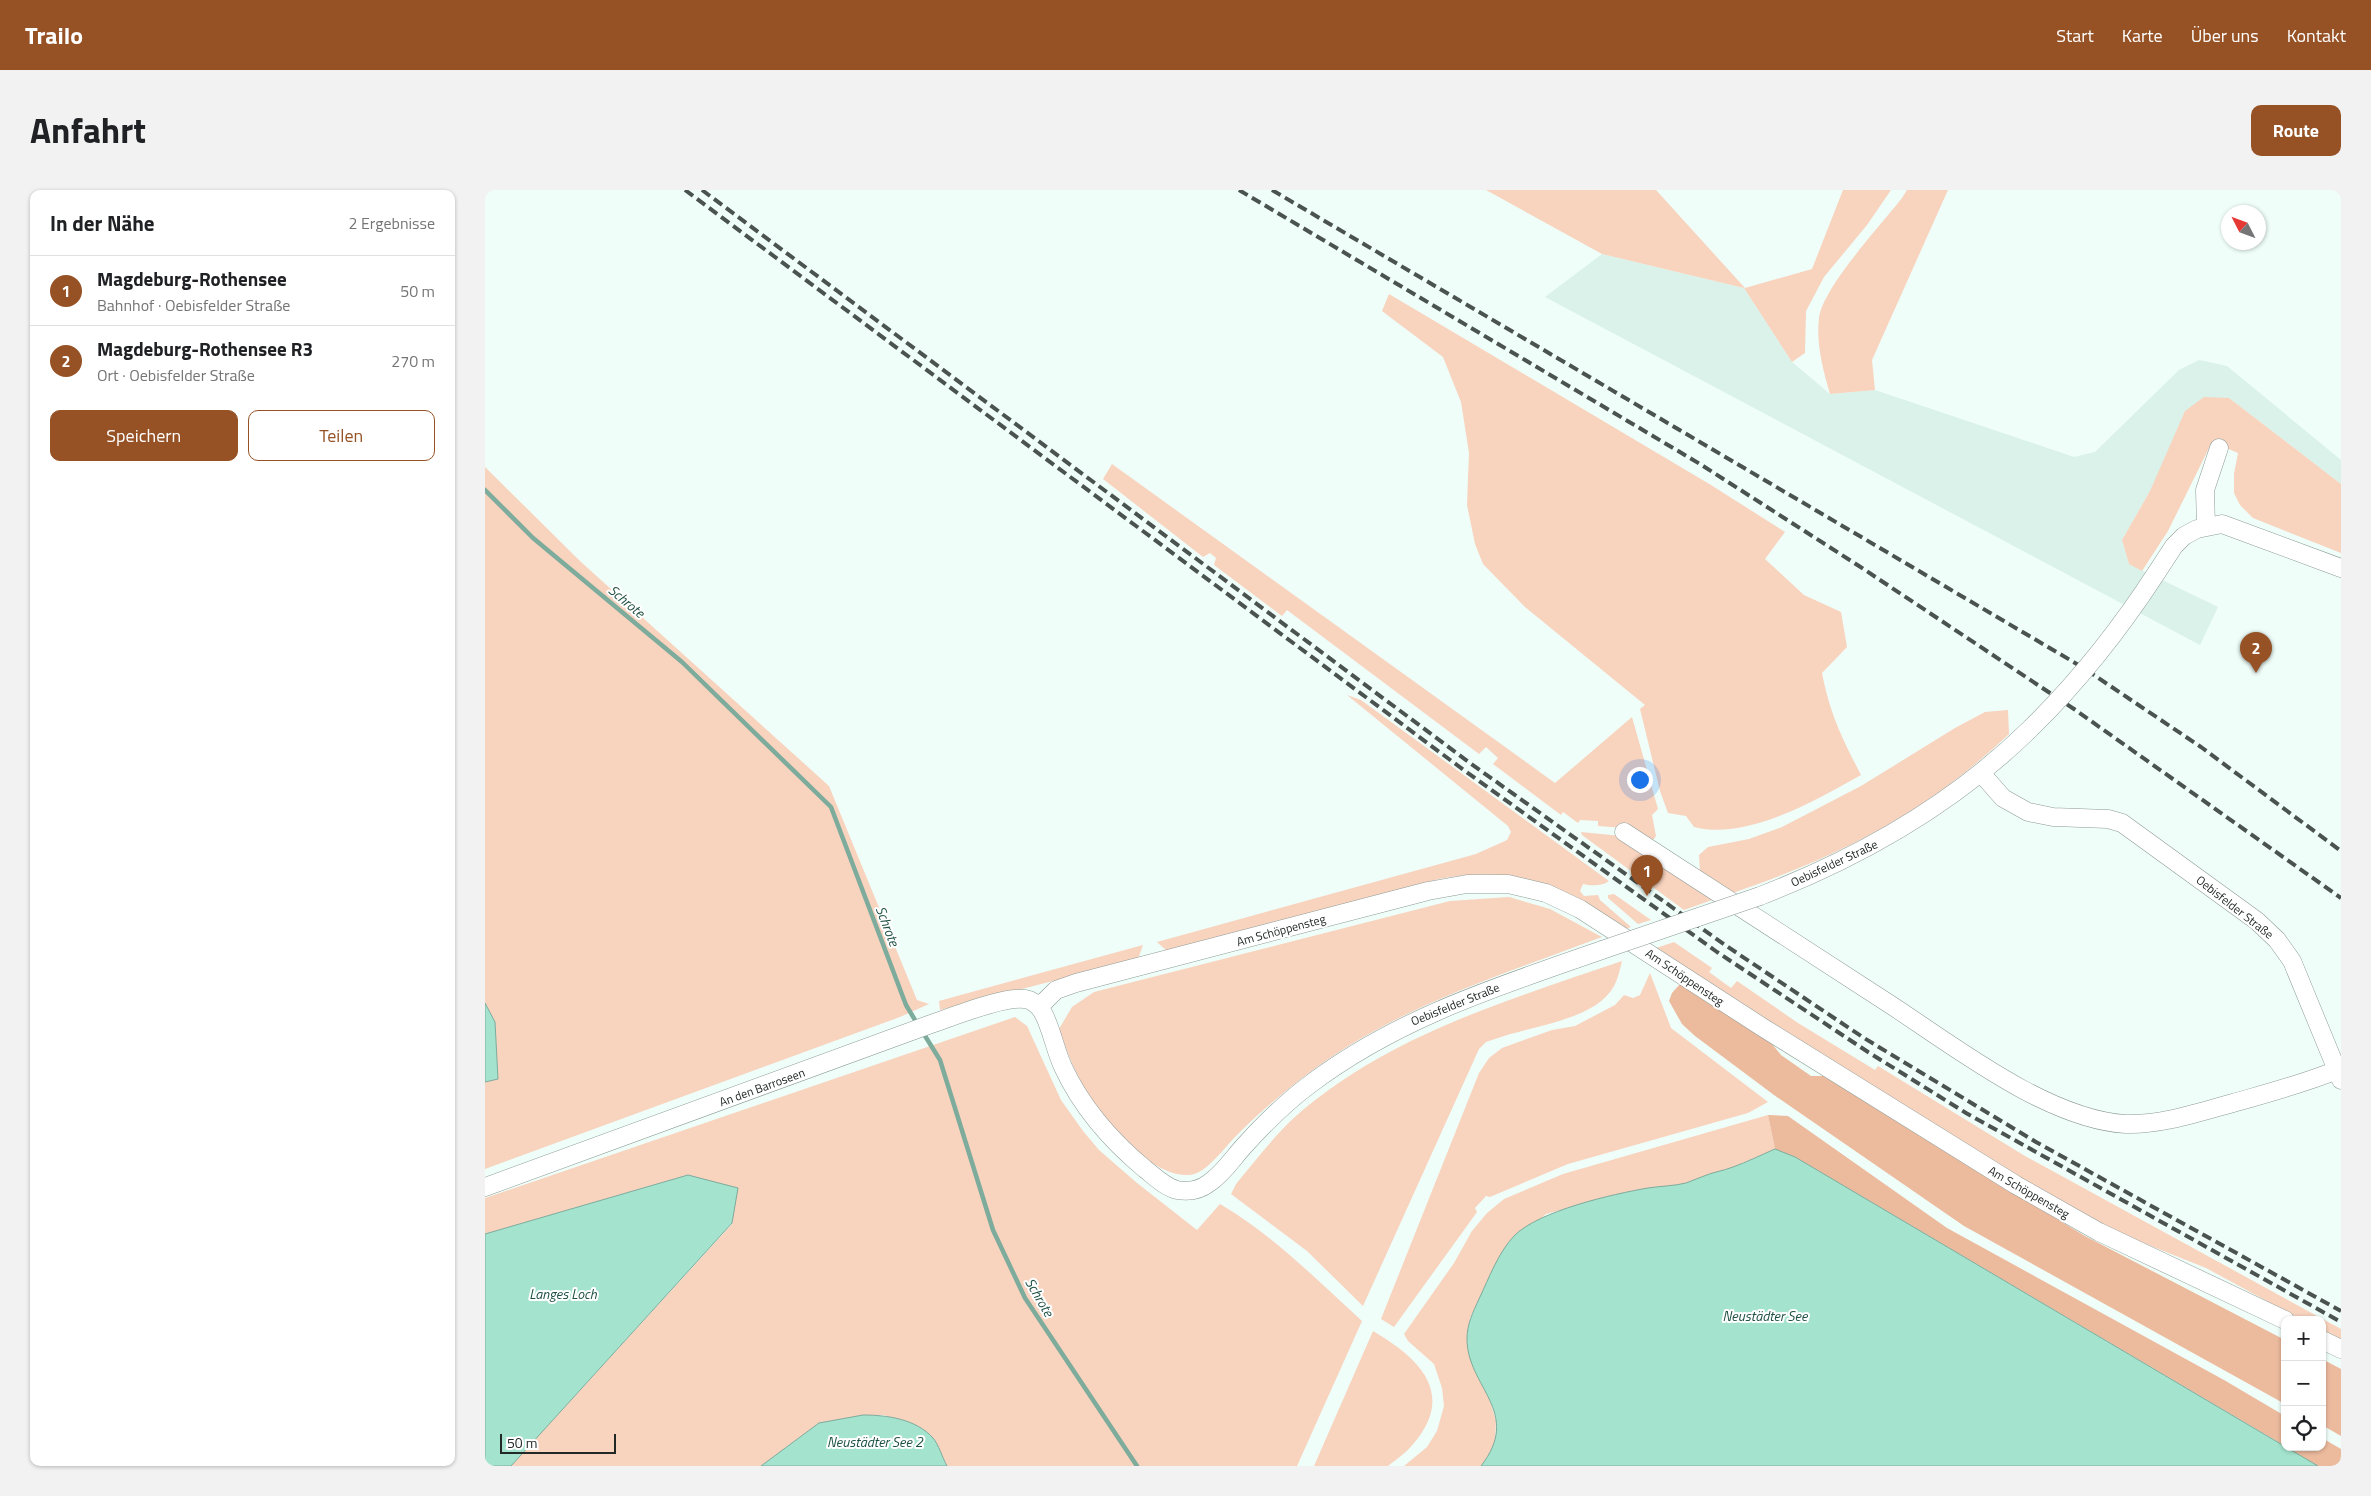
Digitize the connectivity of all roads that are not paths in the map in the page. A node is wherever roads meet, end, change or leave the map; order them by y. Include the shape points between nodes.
1 (2219, 448) dead end
2 (2206, 526) junction
3 (2341, 568) edge
4 (1981, 773) junction
5 (1624, 832) dead end
6 (1039, 1007) junction
7 (2339, 1075) edge
8 (485, 1187) edge
9 (2281, 1318) edge
10 (2326, 1342) edge
11 (2341, 1350) edge

1 - 2 street via 2205,490
2 - 3 street, Oebisfelder Straße via 2222,524 2234,527
2 - 4 street, Oebisfelder Straße, bridge via 2184,536 2174,546 2129,615 2090,666 2031,728
4 - 6 street, Oebisfelder Straße, bridge via 1878,843 1818,873 1474,995 1377,1040 1292,1098 1256,1132 1217,1178 1193,1190 1175,1189 1161,1181 1094,1119 1068,1078
4 - 7 street, Oebisfelder Straße via 2003,798 2028,812 2053,817 2108,818 2122,823 2257,921 2277,940 2292,961
5 - 7 street via 1939,1037 2031,1093 2070,1112 2125,1124 2155,1122
6 - 8 street, An den Barroseen via 1026,1000 1015,999 931,1024
6 - 9 street, Am Schöppensteg via 1056,990 1076,983 1428,891 1477,884 1508,884 1533,889 1601,920 1754,1022 2016,1186 2099,1232
10 - 11 street

